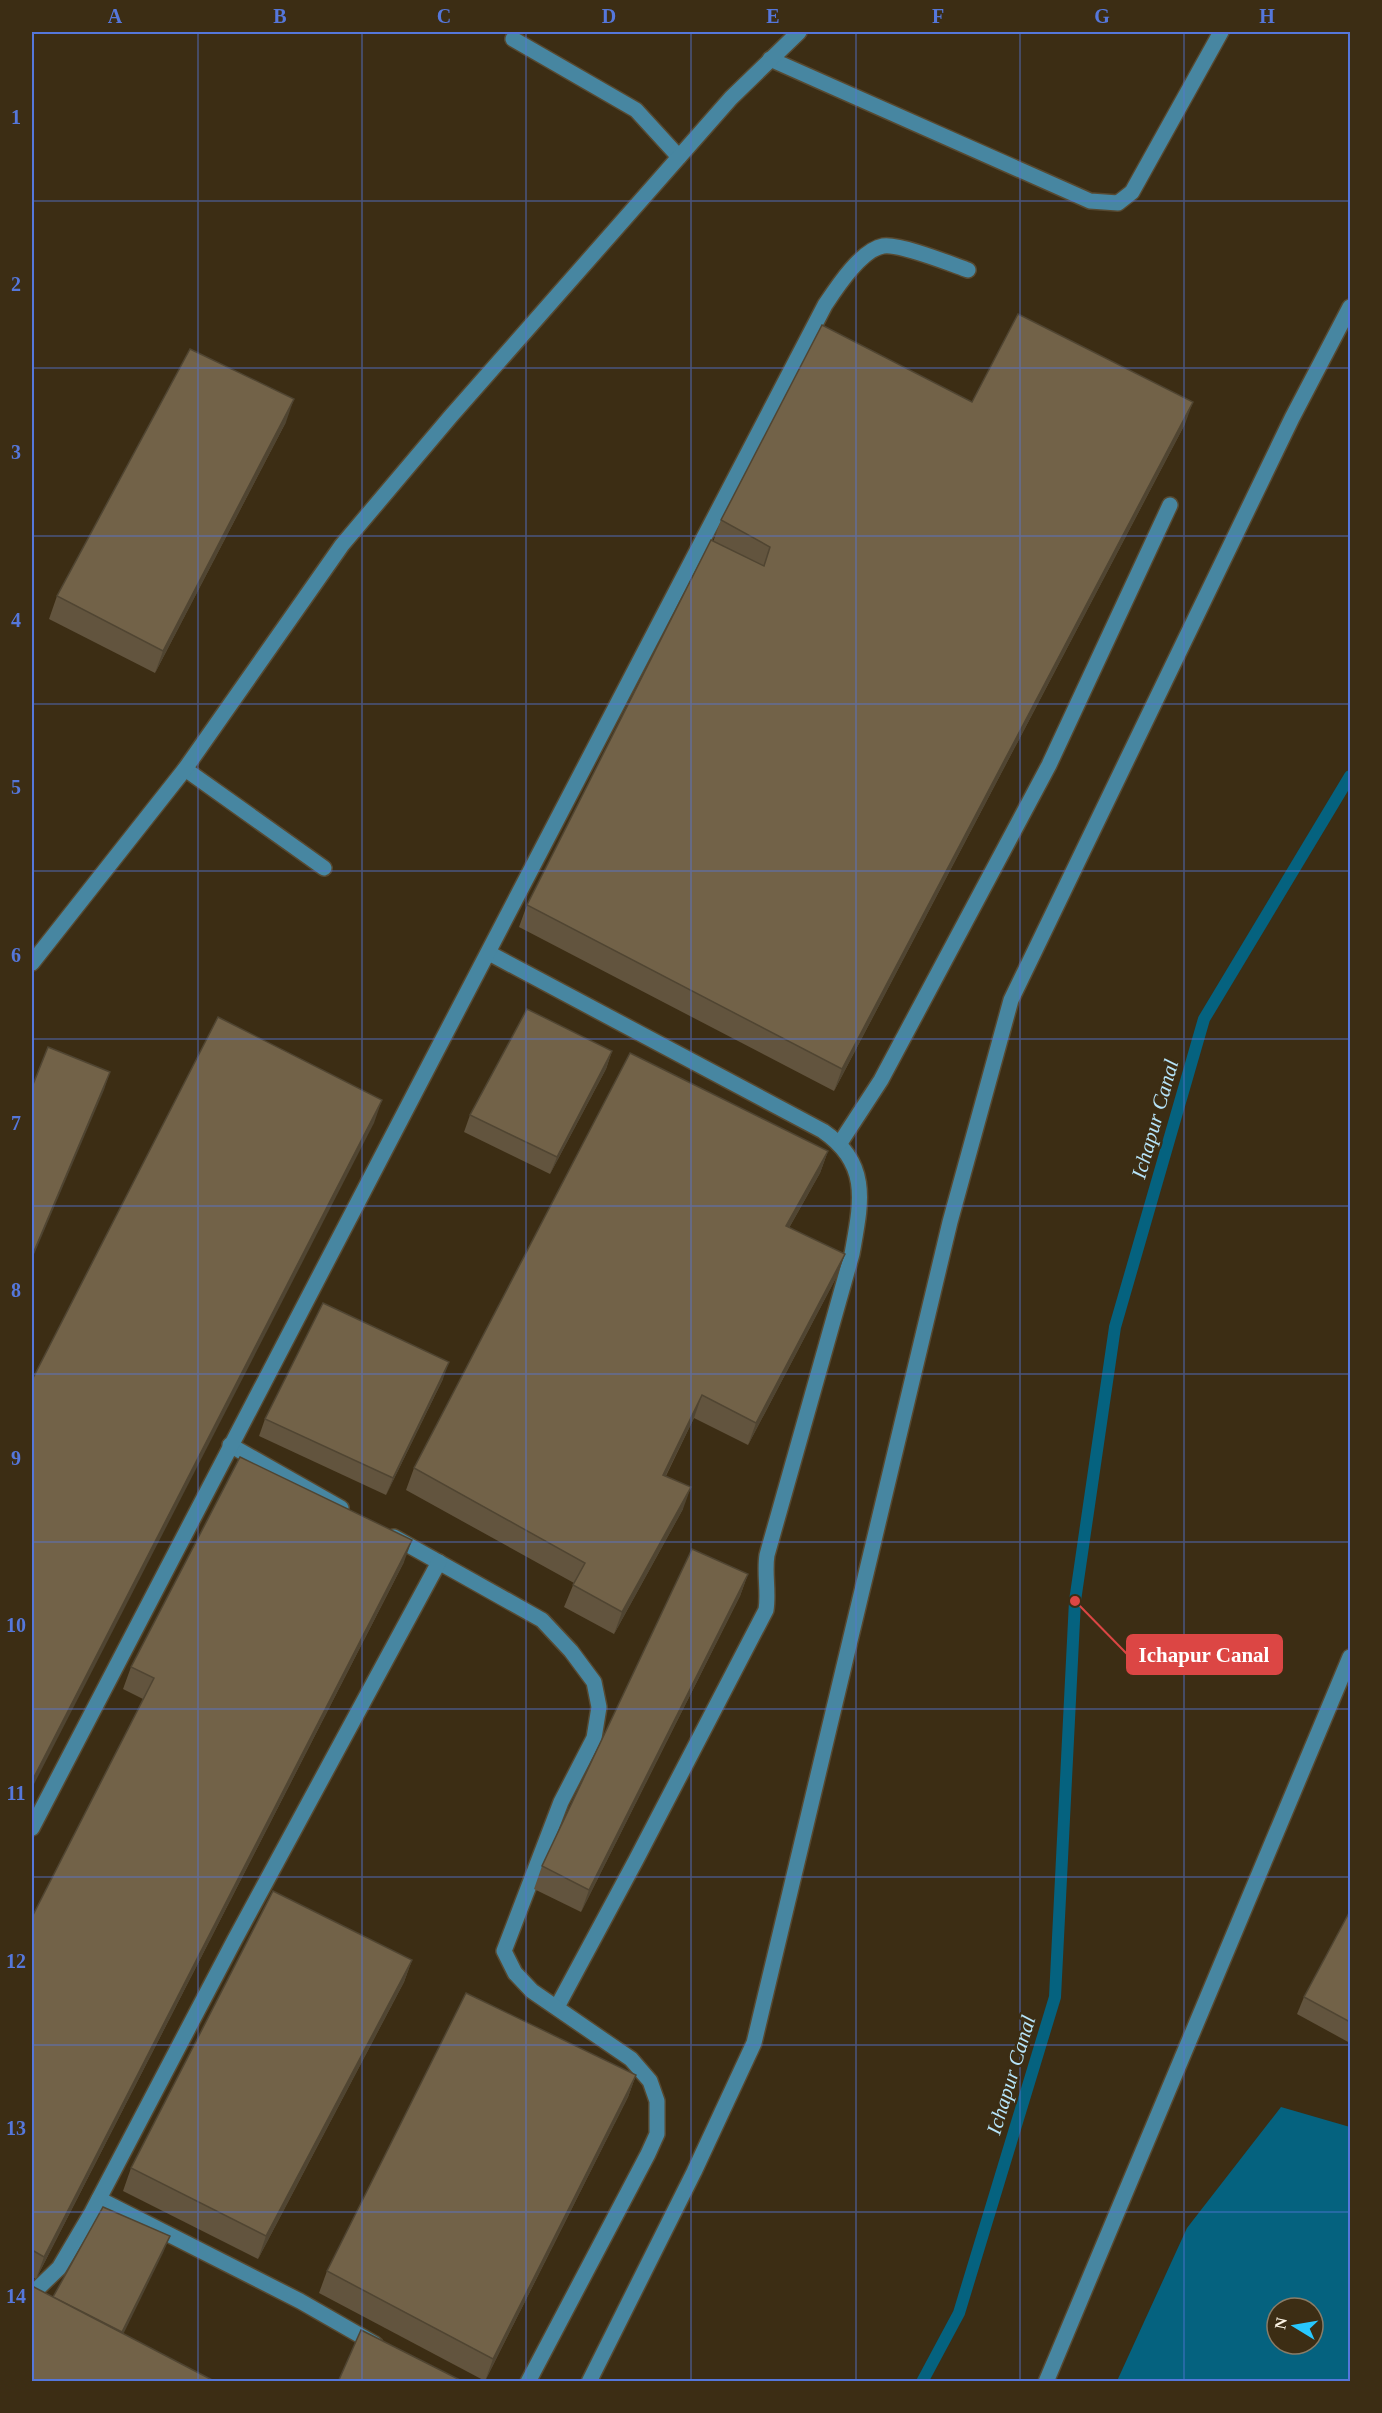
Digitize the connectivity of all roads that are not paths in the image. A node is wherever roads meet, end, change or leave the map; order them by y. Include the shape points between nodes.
1 (799, 32) edge
2 (1221, 32) edge
3 (513, 39) dead end
4 (770, 59) junction
5 (679, 157) junction
6 (968, 270) dead end
7 (1350, 307) edge
8 (1170, 505) dead end
9 (185, 770) junction
10 (324, 868) dead end
11 (489, 952) junction
12 (32, 963) edge
13 (840, 1143) junction
14 (230, 1445) junction
15 (355, 1515) edge
16 (376, 1527) edge
17 (439, 1562) junction
18 (1350, 1657) edge
19 (32, 1828) edge
20 (557, 2007) junction
21 (99, 2199) junction
22 (32, 2294) edge
23 (391, 2353) edge
24 (528, 2382) edge
25 (589, 2382) edge
26 (1046, 2382) edge

1 - 4 lane
2 - 4 lane via 1132,192 1118,203 1090,201
3 - 5 lane via 636,110
4 - 5 lane
5 - 9 lane via 342,545
6 - 11 lane via 902,248 883,246 864,256 825,305
7 - 25 lane via 1292,418 1011,1000 950,1222 754,2043
8 - 13 lane via 1049,765 881,1080
9 - 10 lane
9 - 12 lane
11 - 13 lane
11 - 14 lane
13 - 20 lane via 856,1169 857,1227 767,1555 766,1610
14 - 15 lane
14 - 19 lane
16 - 17 lane
17 - 20 lane via 542,1620 594,1682 599,1707 594,1738 561,1802 504,1951 515,1973 532,1991
17 - 21 lane
18 - 26 lane
20 - 24 lane via 631,2059 650,2081 657,2101 657,2133
21 - 22 lane via 59,2268
21 - 23 lane via 300,2301

